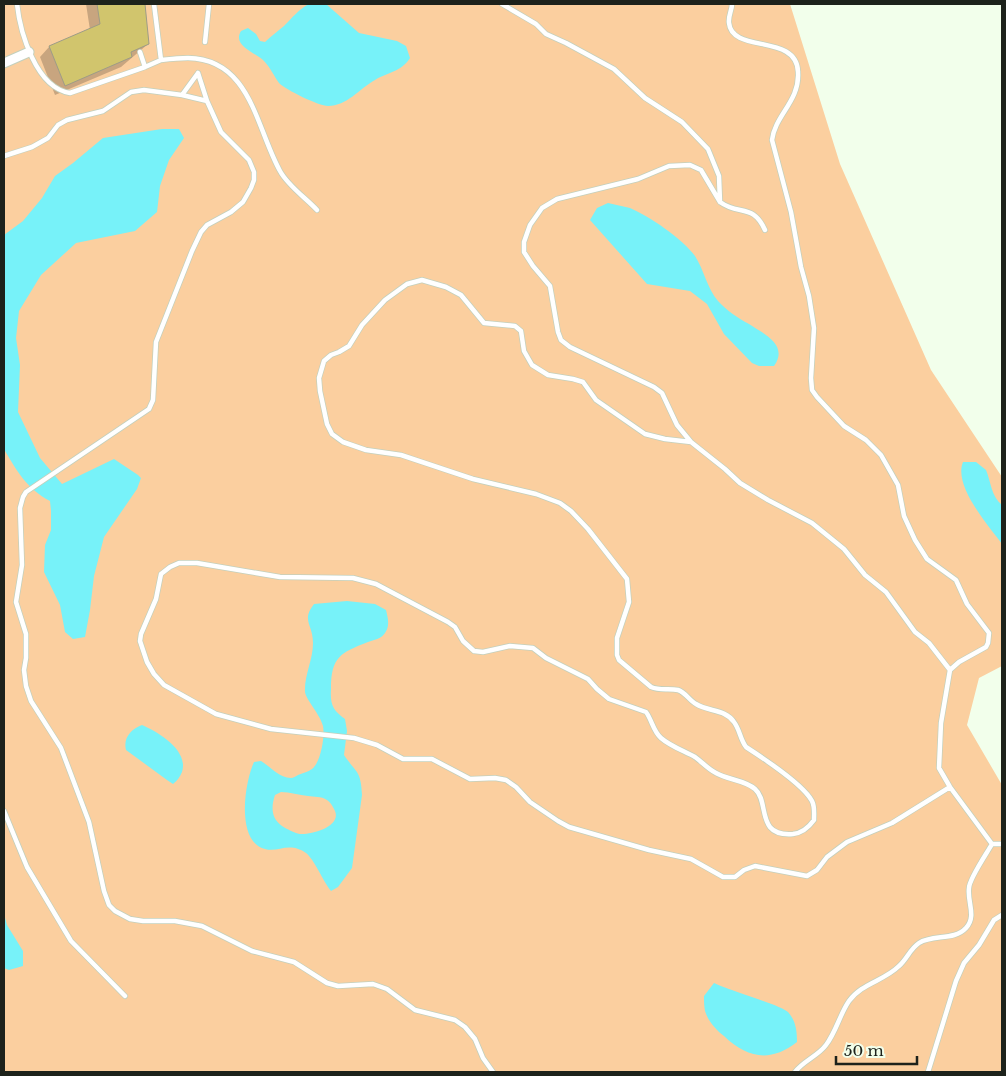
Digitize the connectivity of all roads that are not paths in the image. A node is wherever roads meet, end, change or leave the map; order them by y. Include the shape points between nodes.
1 (17, 4) edge
2 (154, 4) edge
3 (209, 4) edge
4 (502, 4) edge
5 (732, 4) edge
6 (205, 42) dead end
7 (29, 52) junction
8 (140, 52) dead end
9 (161, 60) junction
10 (4, 63) edge
11 (145, 67) junction
12 (182, 95) junction
13 (207, 101) junction
14 (4, 156) edge
15 (720, 202) junction
16 (318, 210) dead end
17 (765, 230) dead end
18 (691, 442) junction
19 (950, 670) junction
20 (950, 787) junction
21 (4, 811) edge
22 (992, 844) junction
23 (1002, 844) edge
24 (1002, 915) edge
25 (125, 996) dead end
26 (493, 1072) edge
27 (795, 1072) edge
28 (928, 1072) edge

1 - 7 lane
2 - 9 lane
3 - 6 lane
4 - 15 lane via 536,24 546,34 614,68 645,98 682,122 708,149 720,176
5 - 19 lane via 729,22 734,33 783,49 798,66 794,97 772,140 792,212 800,267 813,320 812,390 844,426 866,440 881,455 898,485 904,516 922,552 956,580 967,604 989,633 986,647
7 - 10 street
7 - 11 lane via 49,81 63,92 70,93
8 - 11 lane
9 - 11 lane
9 - 16 lane via 194,59 218,64 230,72 248,95 282,174
12 - 13 lane
12 - 13 lane via 198,73
12 - 14 lane via 144,90 132,92 103,111 67,120 58,125 48,138 32,147
13 - 26 lane via 221,132 253,166 251,188 238,207 201,232 156,342 150,409 23,497 20,508 22,566 16,602 26,634 26,686 31,701 61,748 89,822 104,891 115,911 130,919 202,926 252,952 294,962 327,983 338,986 373,984 388,989 414,1010 455,1020 465,1027
15 - 17 lane via 756,216
15 - 18 lane via 701,170 690,165 669,166 638,179 557,198 542,208 530,225 524,242 526,256 550,286 561,340 662,393 677,424
18 - 19 lane via 740,483 812,524 844,549 886,592 915,632 930,643
18 - 20 lane via 645,434 596,400 583,382 538,370 527,358 520,331 515,326 484,322 461,295 422,280 407,284 385,300 362,325 349,346 324,361 319,378 327,424 332,434 343,442 366,450 401,455 473,479 536,494 560,503 571,512 627,580 629,602 616,644 619,660 651,686 681,691 697,705 731,718 746,747 799,786 813,802 814,820 798,833 775,831 768,824 756,790 718,774 662,739 646,712 609,698 588,678 546,658 533,648 510,646 474,651 448,622 376,584 353,578 280,577 197,563 170,566 161,574 156,599 141,634 147,662 164,684 216,714 271,729 354,738 377,745 403,759 432,759 470,779 506,780 530,802 569,826 684,857 723,877 735,877 755,866 807,876 847,842 892,823
19 - 20 lane via 941,724 940,768
20 - 22 lane
21 - 25 lane via 27,867 71,941
22 - 23 lane
22 - 27 lane via 969,885 972,915 964,930 921,942 900,966 856,992 826,1046
24 - 28 lane via 994,920 964,963

